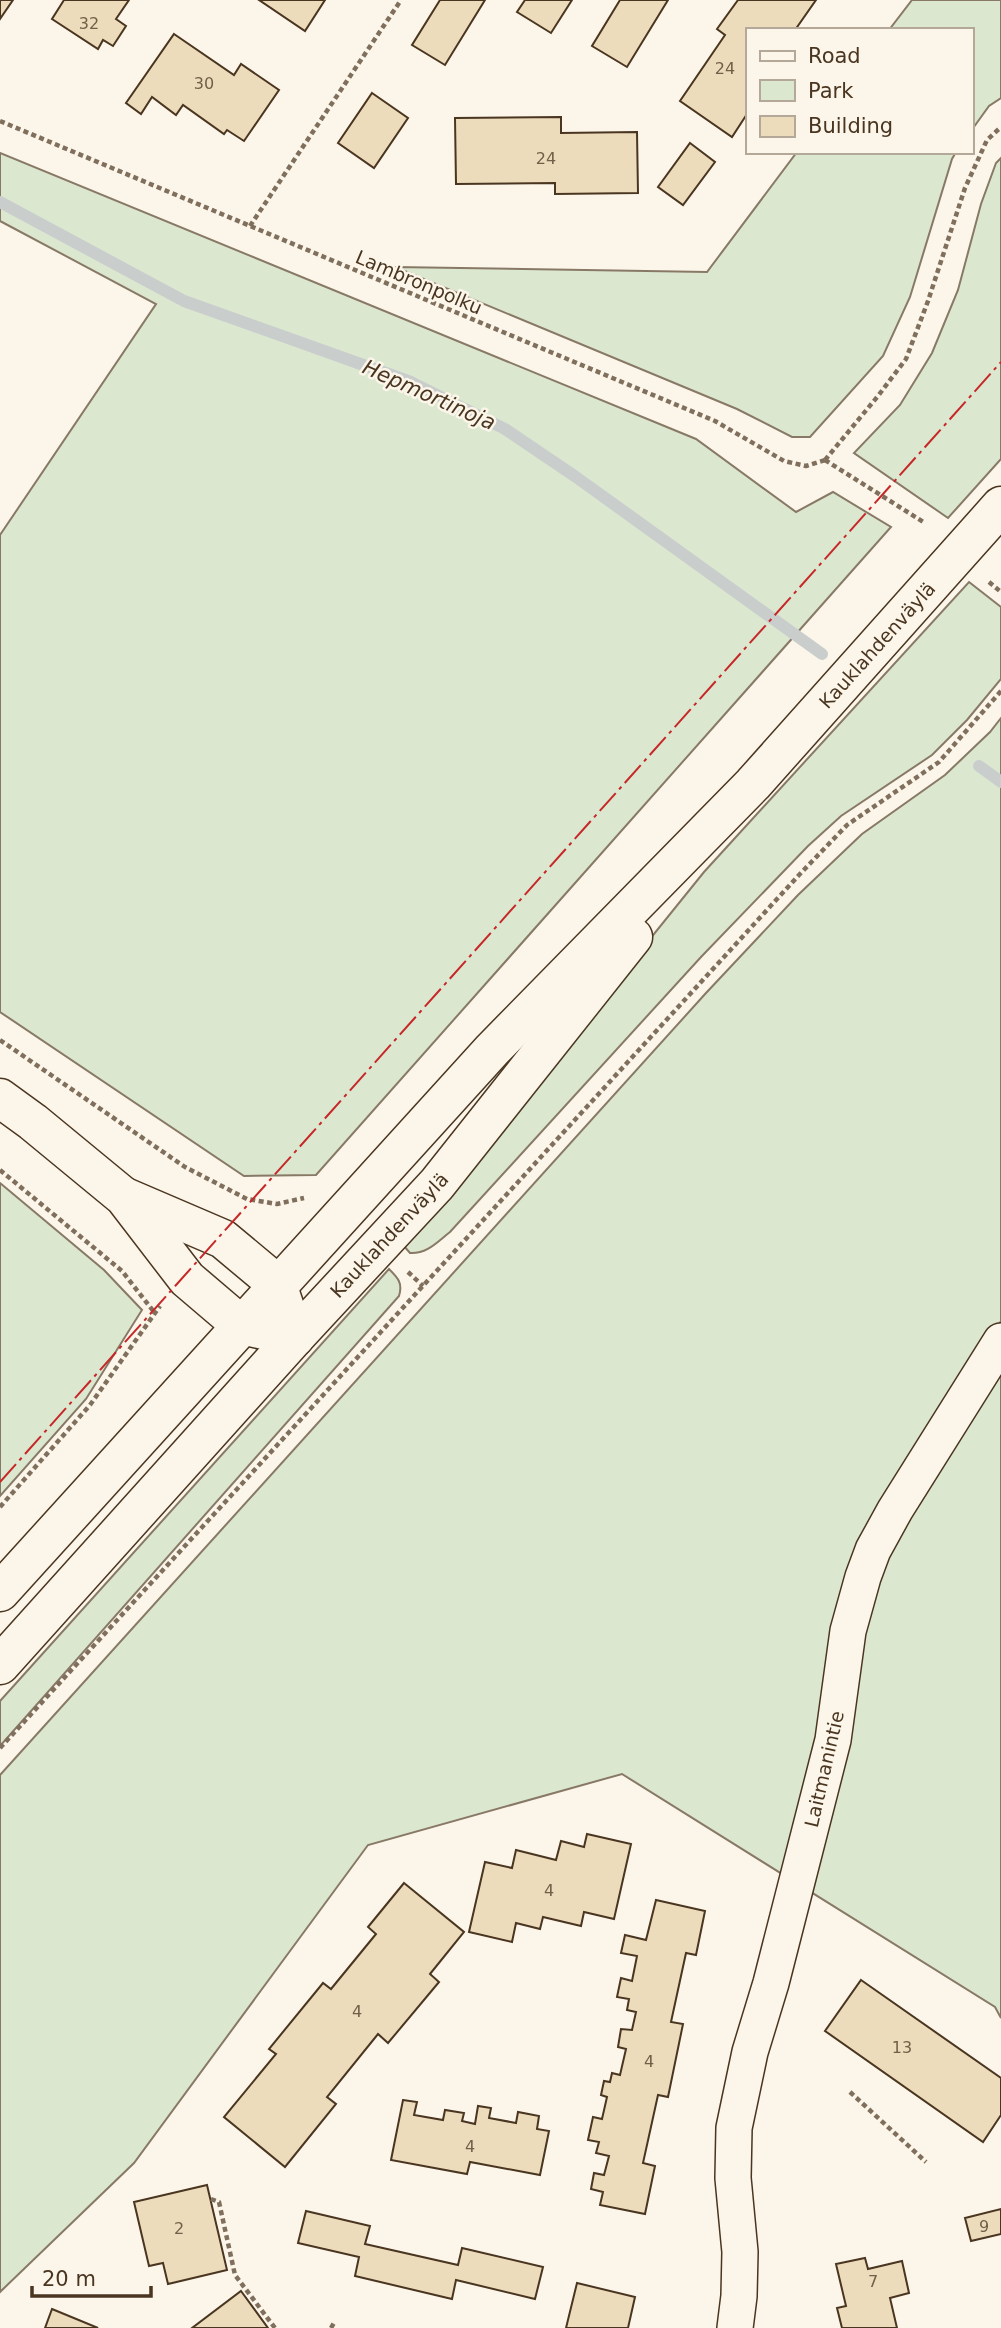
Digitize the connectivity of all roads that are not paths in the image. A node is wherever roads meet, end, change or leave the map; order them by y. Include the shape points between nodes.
1 (1001, 506) edge
2 (753, 784) junction
3 (0, 1098) edge
4 (124, 1197) junction
5 (278, 1284) junction
6 (240, 1325) junction
7 (295, 1337) junction
8 (1001, 1341) edge
9 (0, 1592) edge
10 (0, 1665) edge
11 (735, 2328) edge

1 - 2 main road, Kauklahdenväylä
2 - 5 main road, Kauklahdenväylä via 492,1050
2 - 7 main road, Kauklahdenväylä via 437,1184
3 - 4 main road
4 - 5 main road via 223,1239
4 - 6 main road via 187,1279
5 - 6 main road, Kauklahdenväylä
5 - 7 main road
6 - 7 main road
6 - 9 main road, Kauklahdenväylä
7 - 10 main road, Kauklahdenväylä
8 - 11 street, Laitmanintie via 873,1550 848,1631 833,1740 734,2128 740,2252

